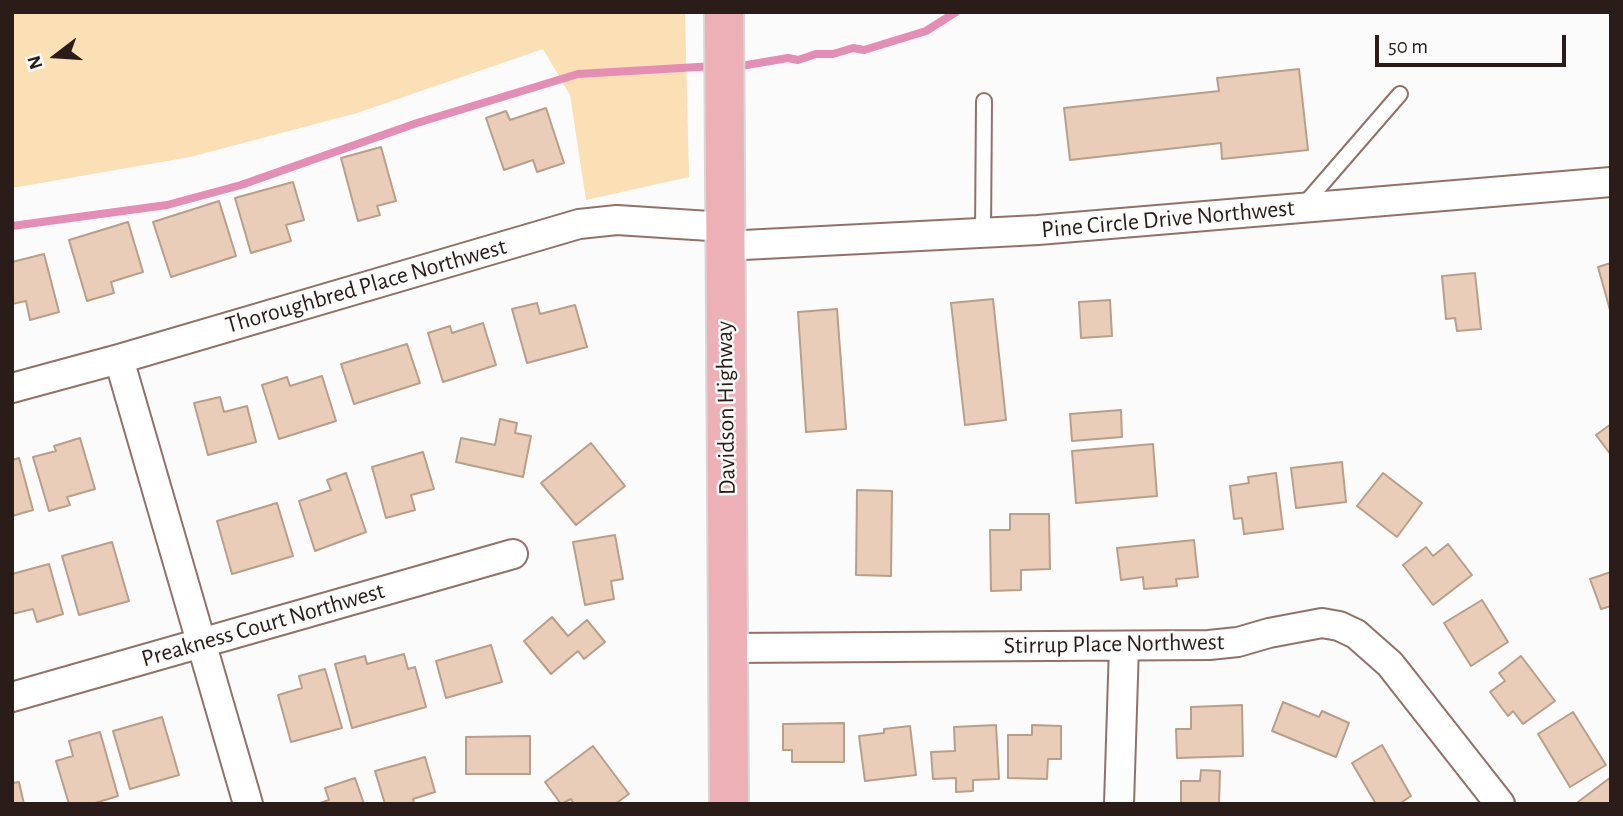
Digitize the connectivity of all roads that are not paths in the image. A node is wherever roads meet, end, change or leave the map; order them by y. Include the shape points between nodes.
1 (724, 12) edge
2 (1400, 94) dead end
3 (984, 102) dead end
4 (1611, 182) edge
5 (1301, 208) junction
6 (983, 233) junction
7 (725, 237) junction
8 (119, 359) junction
9 (12, 388) edge
10 (513, 554) dead end
11 (201, 643) junction
12 (1124, 646) junction
13 (729, 648) junction
14 (12, 697) edge
15 (248, 804) edge
16 (729, 804) edge
17 (1119, 804) edge
18 (1500, 804) edge

1 - 7 main road, Davidson Highway
2 - 5 lane
3 - 6 lane
4 - 5 street, Pine Circle Drive Northwest
5 - 6 street, Pine Circle Drive Northwest
6 - 7 street, Pine Circle Drive Northwest
7 - 8 street, Thoroughbred Place Northwest via 617,220 579,224
7 - 13 main road, Davidson Highway
8 - 9 street, Thoroughbred Place Northwest
8 - 11 street
10 - 11 street, Preakness Court Northwest
11 - 14 street, Preakness Court Northwest
11 - 15 street
12 - 13 street, Stirrup Place Northwest
12 - 17 street
12 - 18 street, Stirrup Place Northwest via 1209,645 1322,623 1339,626 1356,634 1390,664
13 - 16 main road, Davidson Highway

